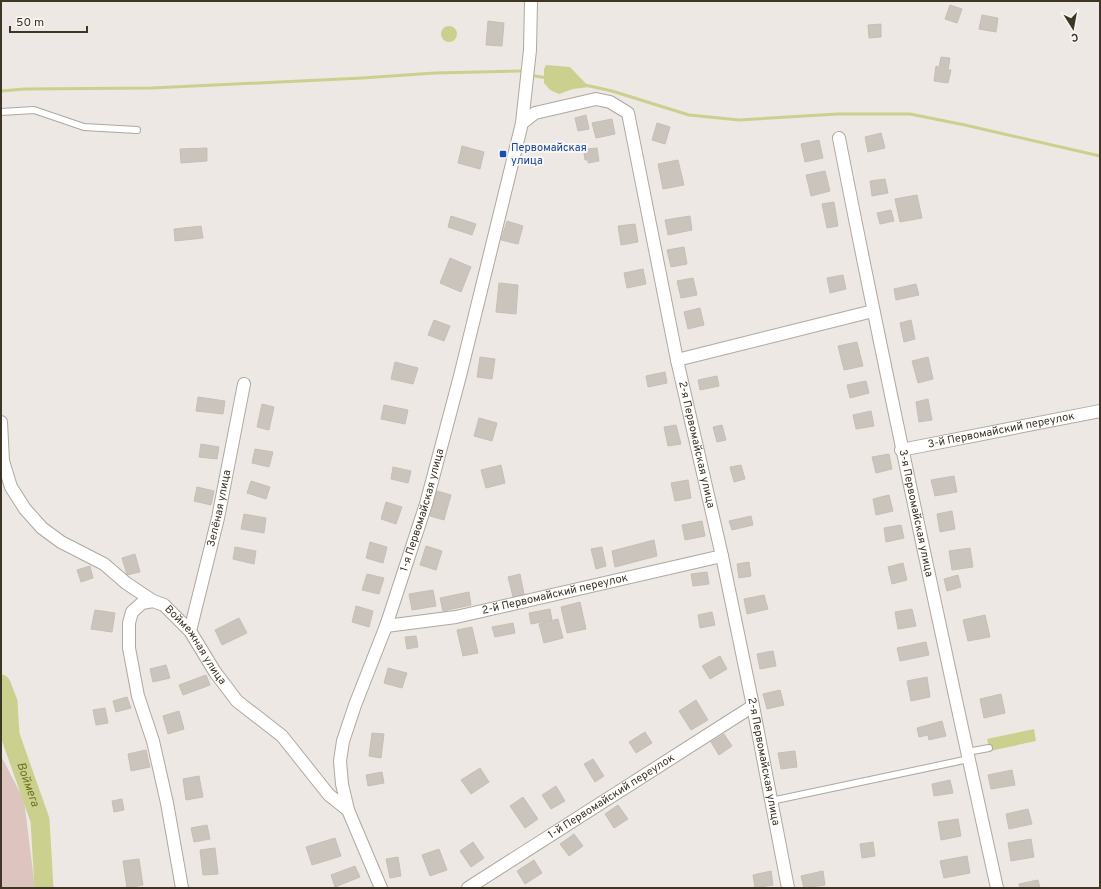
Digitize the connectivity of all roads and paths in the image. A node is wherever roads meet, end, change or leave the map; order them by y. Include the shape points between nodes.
1 (531, 1) edge
2 (1, 112) edge
3 (522, 123) junction
4 (137, 130) dead end
5 (839, 138) dead end
6 (873, 312) junction
7 (677, 360) junction
8 (244, 384) dead end
9 (1100, 411) edge
10 (1, 422) edge
11 (901, 450) junction
12 (722, 556) junction
13 (153, 601) junction
14 (386, 626) junction
15 (190, 631) junction
16 (753, 706) junction
17 (989, 748) dead end
18 (968, 756) junction
19 (771, 800) junction
20 (348, 810) junction
21 (182, 888) edge
22 (381, 888) edge
23 (468, 888) edge
24 (788, 888) edge
25 (997, 888) edge

1 - 3 street, 1-я Первомайская улица via 528,31 530,50
2 - 4 lane via 34,110 84,127
3 - 7 street, 2-я Первомайская улица via 535,113 596,100 610,102 628,113
3 - 14 street, 1-я Первомайская улица via 426,504
5 - 6 street, 3-я Первомайская улица
6 - 7 street
6 - 11 street, 3-я Первомайская улица
7 - 12 street, 2-я Первомайская улица
8 - 15 street, Зелёная улица via 218,518
9 - 11 street, 3-й Первомайский переулок
10 - 13 street via 3,461 11,487 25,510 42,528 61,542 104,564
11 - 18 street, 3-я Первомайская улица
12 - 14 street, 2-й Первомайский переулок via 456,617
12 - 16 street, 2-я Первомайская улица
13 - 15 street, Воймежная улица via 164,606
13 - 21 street, Воймежная улица via 142,603 132,612 129,623 129,648 138,696 153,741 167,803
14 - 20 street, 1-я Первомайская улица via 343,741 340,761
15 - 20 street, Воймежная улица via 215,672 237,701 282,736 329,795
16 - 19 street, 2-я Первомайская улица
16 - 23 street, 1-й Первомайский переулок
17 - 18 lane
18 - 19 lane
18 - 25 street, 3-я Первомайская улица
19 - 24 street, 2-я Первомайская улица
20 - 22 street, 1-я Первомайская улица

